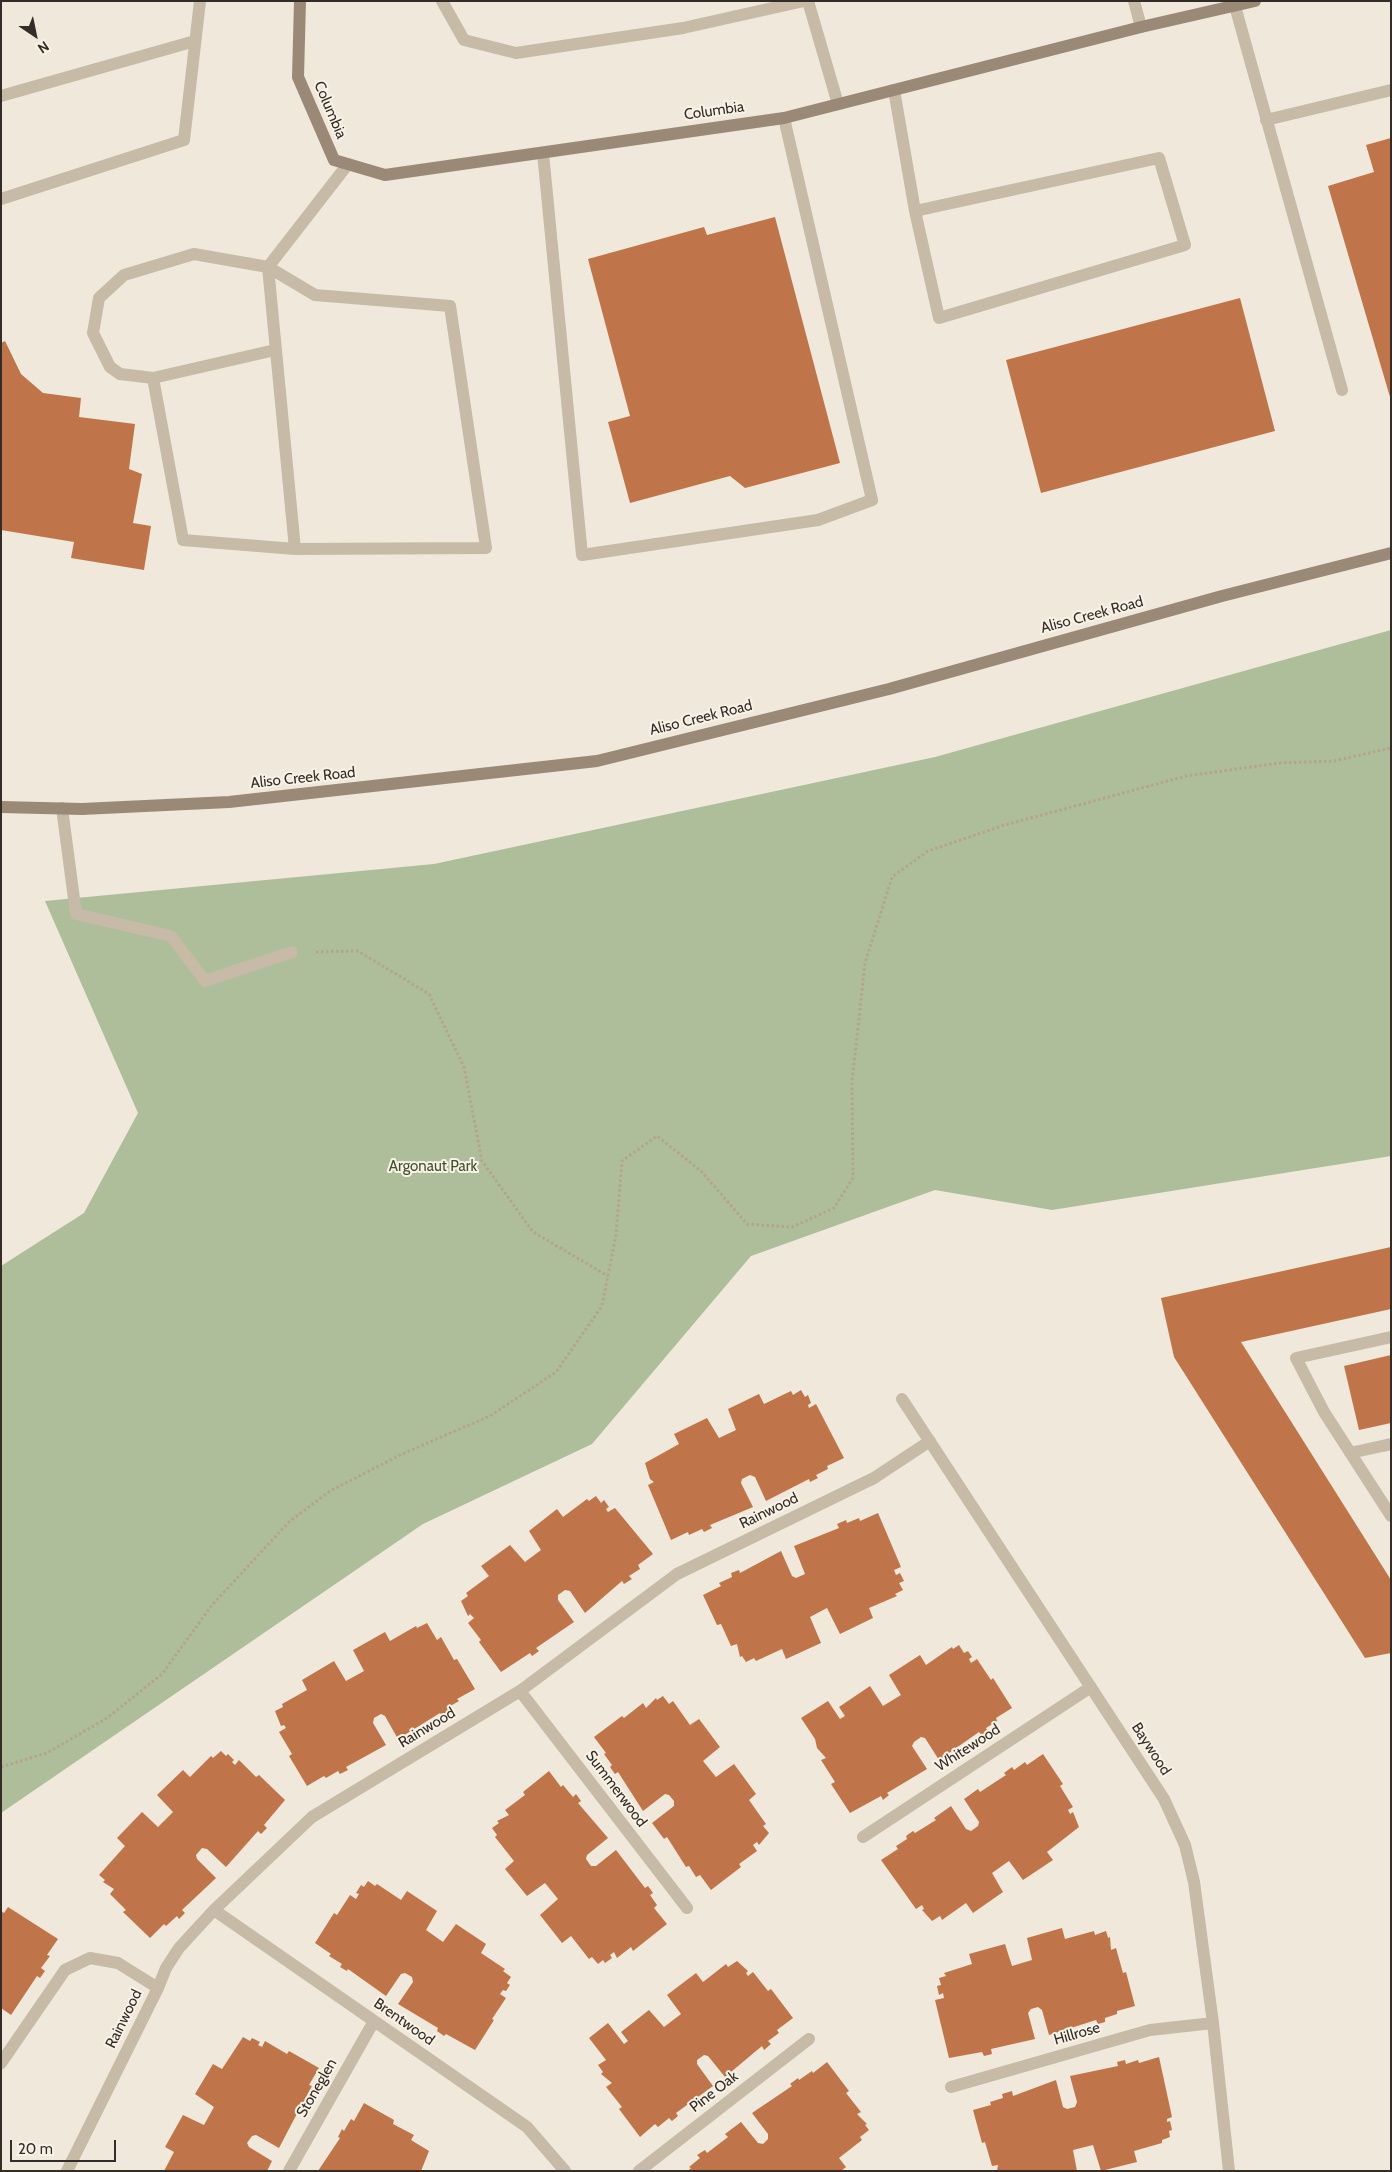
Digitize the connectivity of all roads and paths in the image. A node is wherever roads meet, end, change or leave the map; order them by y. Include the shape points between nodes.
1 (200, 1) edge
2 (300, 1) edge
3 (442, 1) edge
4 (1134, 1) edge
5 (1255, 1) edge
6 (802, 2) edge
7 (1235, 6) junction
8 (1141, 27) junction
9 (195, 41) junction
10 (894, 90) junction
11 (1391, 90) edge
12 (1, 96) edge
13 (838, 104) junction
14 (784, 118) junction
15 (1266, 120) junction
16 (543, 153) junction
17 (348, 164) junction
18 (1, 199) edge
19 (915, 211) junction
20 (268, 267) junction
21 (275, 350) junction
22 (153, 378) junction
23 (1342, 390) dead end
24 (295, 549) junction
25 (1391, 553) edge
26 (1391, 748) edge
27 (1, 807) edge
28 (62, 808) junction
29 (292, 952) joint
30 (608, 1276) junction
31 (1391, 1337) edge
32 (902, 1399) dead end
33 (930, 1441) junction
34 (1391, 1444) edge
35 (1350, 1453) junction
36 (1391, 1516) edge
37 (1091, 1687) junction
38 (520, 1690) junction
39 (1, 1766) edge
40 (863, 1837) dead end
41 (687, 1908) dead end
42 (214, 1910) junction
43 (158, 1988) junction
44 (374, 2021) junction
45 (1213, 2022) junction
46 (809, 2039) dead end
47 (1, 2063) edge
48 (951, 2087) dead end
49 (67, 2171) edge
50 (288, 2171) edge
51 (566, 2171) edge
52 (639, 2171) edge
53 (1229, 2171) edge

1 - 9 street
2 - 17 main road, Columbia via 298,77 334,160
3 - 6 street via 464,40 516,53 683,28
4 - 8 street
5 - 7 main road, Columbia
6 - 13 street
7 - 8 main road, Columbia
7 - 15 street
8 - 10 main road, Columbia
9 - 12 street
9 - 18 street via 184,140
10 - 13 main road, Columbia
10 - 19 street
11 - 15 street
13 - 14 main road, Columbia
14 - 16 main road, Columbia
14 - 16 street via 872,500 818,520 582,555
15 - 23 street
16 - 17 main road, Columbia via 385,176
17 - 20 street
19 - 19 street via 939,318 1185,245 1159,158
20 - 21 street
20 - 22 street via 194,254 124,275 99,298 93,333 110,367 120,374
20 - 24 street via 315,295 450,306 486,548
21 - 22 street
21 - 24 street
22 - 24 street via 183,540
25 - 28 main road, Aliso Creek Road via 889,690 597,761 229,802
26 - 30 path via 1334,760 1186,776 1005,826 928,851 892,877 866,963 852,1082 853,1178 834,1208 792,1227 747,1224 701,1171 657,1136 622,1161 616,1235
27 - 28 main road, Aliso Creek Road
28 - 29 street via 76,914 171,936 205,981
29 - 30 path via 358,951 429,994 464,1067 482,1161 533,1232
30 - 39 path via 602,1306 556,1372 490,1416 402,1454 330,1491 289,1522 212,1605 162,1674 107,1718 47,1753
31 - 35 street via 1296,1358
32 - 33 street, Baywood
33 - 37 street, Baywood
33 - 38 street, Rainwood via 874,1478 677,1574
34 - 35 street
35 - 36 street
37 - 40 street, Whitewood
37 - 45 street, Baywood via 1164,1800 1185,1845 1194,1882
38 - 41 street, Summerwood
38 - 42 street, Rainwood via 312,1817
42 - 43 street, Rainwood via 179,1948
42 - 44 street, Brentwood
43 - 47 street via 118,1962 90,1958 65,1970
43 - 49 street, Rainwood
44 - 50 street, Stoneglen
44 - 51 street, Brentwood via 527,2127
45 - 48 street, Hillrose via 1150,2030
45 - 53 street, Baywood
46 - 52 street, Pine Oak

